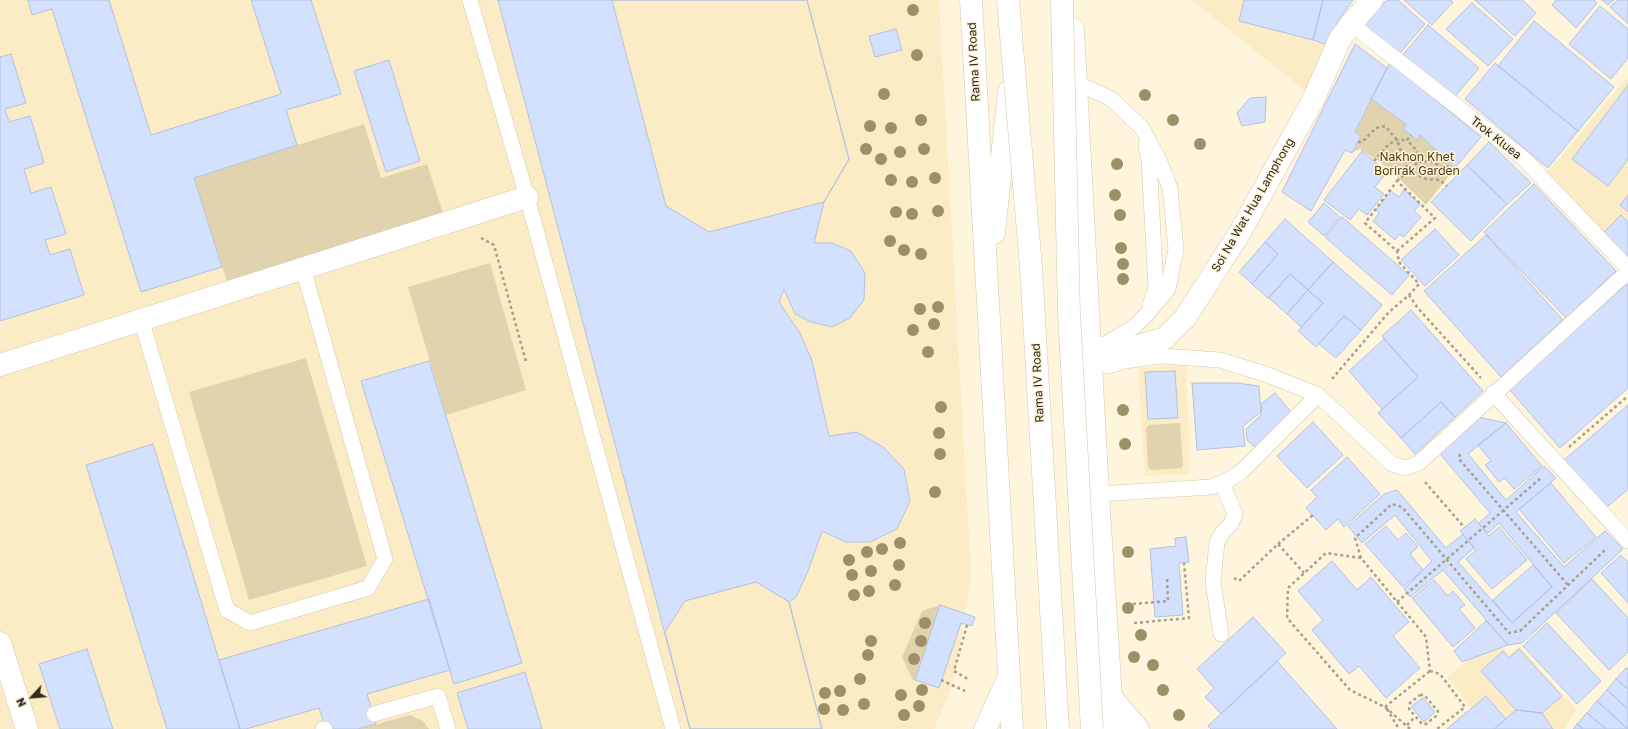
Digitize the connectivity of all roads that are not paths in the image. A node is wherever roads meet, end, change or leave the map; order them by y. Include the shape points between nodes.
1 (470, 0) edge
2 (971, 0) edge
3 (1008, 0) edge
4 (1012, 0) edge
5 (1054, 0) edge
6 (1062, 0) edge
7 (1071, 0) edge
8 (1372, 0) edge
9 (1351, 24) junction
10 (1076, 83) junction
11 (1142, 128) junction
12 (527, 197) junction
13 (303, 268) junction
14 (1628, 268) edge
15 (1628, 274) edge
16 (1086, 285) junction
17 (987, 292) junction
18 (1147, 314) junction
19 (142, 320) junction
20 (1091, 360) junction
21 (0, 365) edge
22 (1493, 393) junction
23 (1318, 395) junction
24 (1222, 483) junction
25 (1098, 494) junction
26 (1625, 537) edge
27 (1221, 634) dead end
28 (0, 643) edge
29 (1008, 676) junction
30 (1111, 697) junction
31 (374, 714) dead end
32 (27, 729) edge
33 (448, 729) edge
34 (673, 729) edge
35 (985, 729) edge
36 (1012, 729) edge
37 (1058, 729) edge
38 (1092, 729) edge
39 (1113, 729) edge
40 (1138, 729) edge

1 - 12 lane
2 - 17 main road, Rama IV Road
3 - 37 main road, Rama IV Road, bridge via 1031,267
4 - 17 main road, Rama IV Road via 1007,128
5 - 16 main road
6 - 38 main road, bridge via 1069,313
7 - 10 main road
8 - 9 main road, Soi Na Wat Hua Lamphong
9 - 14 lane, Trok Kluea via 1523,158
9 - 20 main road, Soi Na Wat Hua Lamphong via 1340,39 1313,100 1239,234 1185,318 1165,338
10 - 11 lane via 1110,98
10 - 16 main road
11 - 18 lane via 1149,161 1156,288
11 - 18 lane via 1170,188 1176,249 1168,289
12 - 13 main road
12 - 34 lane
13 - 19 main road
13 - 19 lane via 385,559 368,588 250,623 227,610
15 - 22 lane
16 - 20 main road
17 - 29 main road, Rama IV Road
18 - 20 lane via 1134,327 1107,343
19 - 21 main road
20 - 23 lane via 1124,361 1161,356 1220,360 1268,375
20 - 25 main road
22 - 23 lane via 1419,463 1405,468 1392,464
22 - 26 lane
23 - 24 lane via 1241,472
24 - 25 lane via 1211,487
24 - 27 lane via 1235,514 1231,524 1217,542 1213,582
25 - 30 main road
28 - 32 main road
29 - 35 main road
29 - 36 main road, Rama IV Road
30 - 39 main road
30 - 40 main road
31 - 33 lane via 438,696

